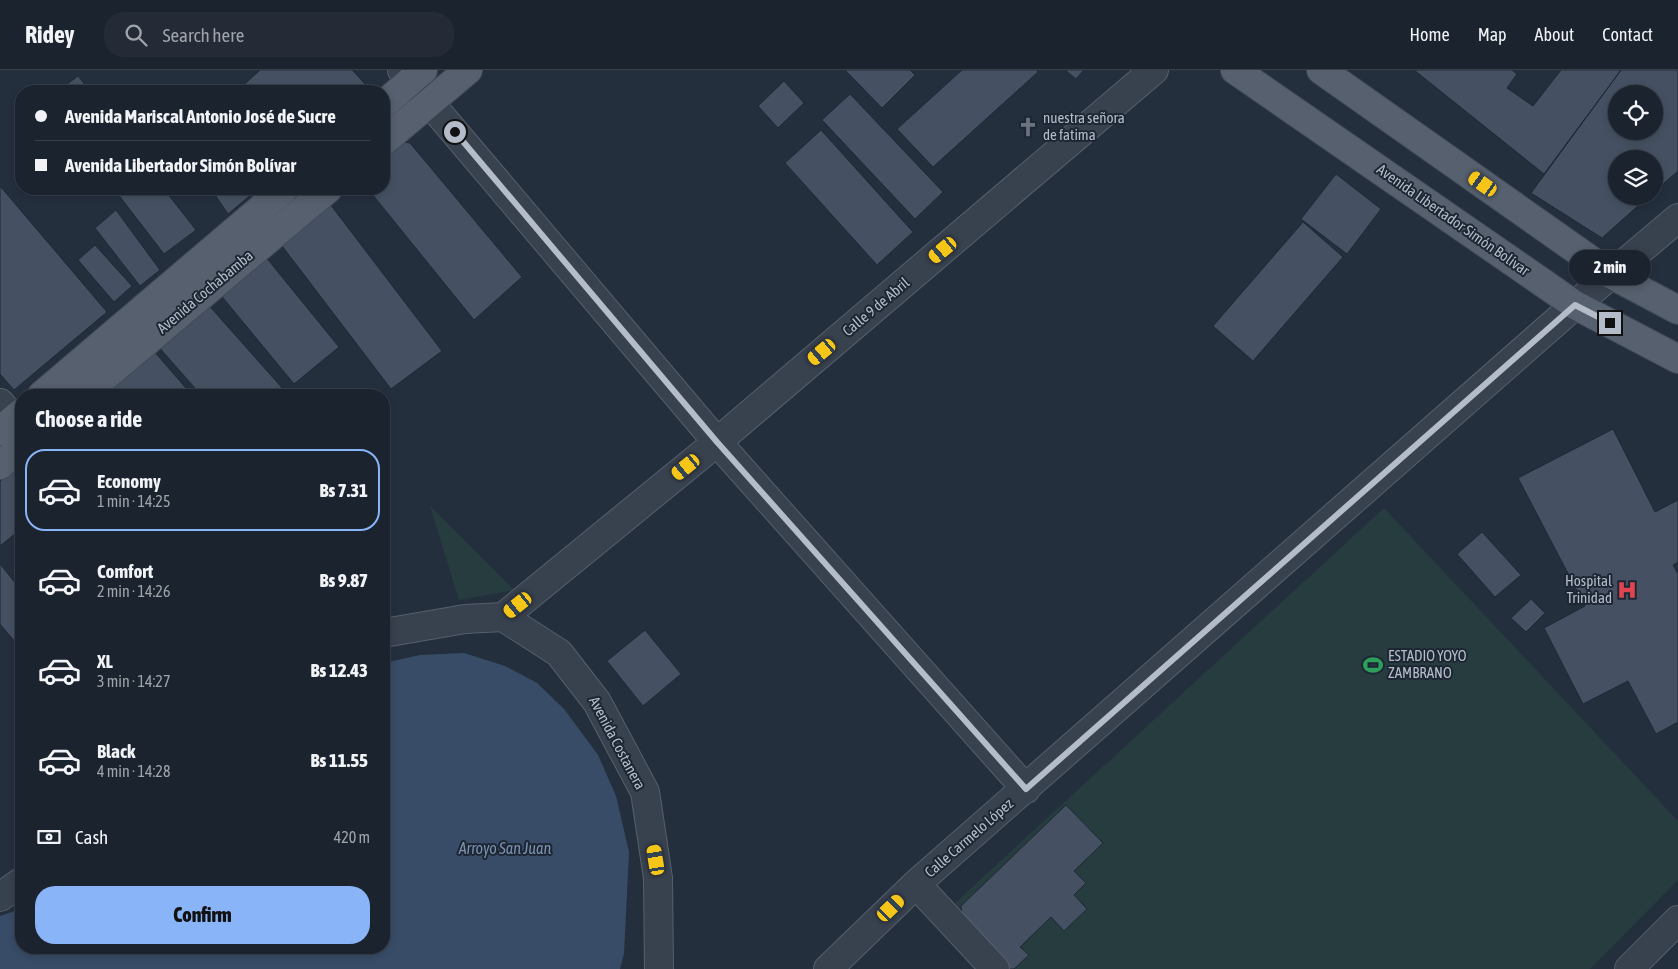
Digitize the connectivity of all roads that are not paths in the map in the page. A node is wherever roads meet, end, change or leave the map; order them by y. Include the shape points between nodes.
1 (468, 70) edge
2 (1154, 70) edge
3 (1235, 70) edge
4 (1321, 70) edge
5 (412, 73) edge
6 (390, 97) edge
7 (430, 102) junction
8 (390, 136) edge
9 (277, 195) edge
10 (321, 195) edge
11 (1678, 218) edge
12 (1612, 275) junction
13 (1575, 305) junction
14 (1678, 310) edge
15 (1678, 360) edge
16 (49, 389) edge
17 (90, 389) edge
18 (717, 442) junction
19 (15, 452) edge
20 (0, 465) edge
21 (503, 618) junction
22 (390, 632) edge
23 (1026, 789) junction
24 (916, 884) junction
25 (15, 886) edge
26 (0, 897) edge
27 (1678, 920) edge
28 (659, 969) edge
29 (828, 969) edge
30 (995, 969) edge
31 (1628, 969) edge

1 - 7 main road
2 - 18 street, Calle 9 de Abril
3 - 13 main road, Avenida Libertador Simón Bolívar
4 - 12 main road
5 - 6 main road
5 - 7 street
7 - 8 main road
7 - 18 street
9 - 16 main road, Avenida Cochabamba
10 - 17 main road, Avenida Cochabamba
11 - 12 street, Calle Carmelo López
12 - 13 street, Calle Carmelo López
12 - 14 main road
13 - 15 main road, Avenida Libertador Simón Bolívar
13 - 23 street, Calle Carmelo López
18 - 21 street, Calle 9 de Abril
18 - 23 street
19 - 20 main road
21 - 22 street via 465,619
21 - 28 street, Avenida Costanera via 559,653 597,702 645,792 658,878
23 - 24 street, Calle Carmelo López
24 - 29 street, Calle Carmelo López
24 - 30 street
25 - 26 street
27 - 31 street

